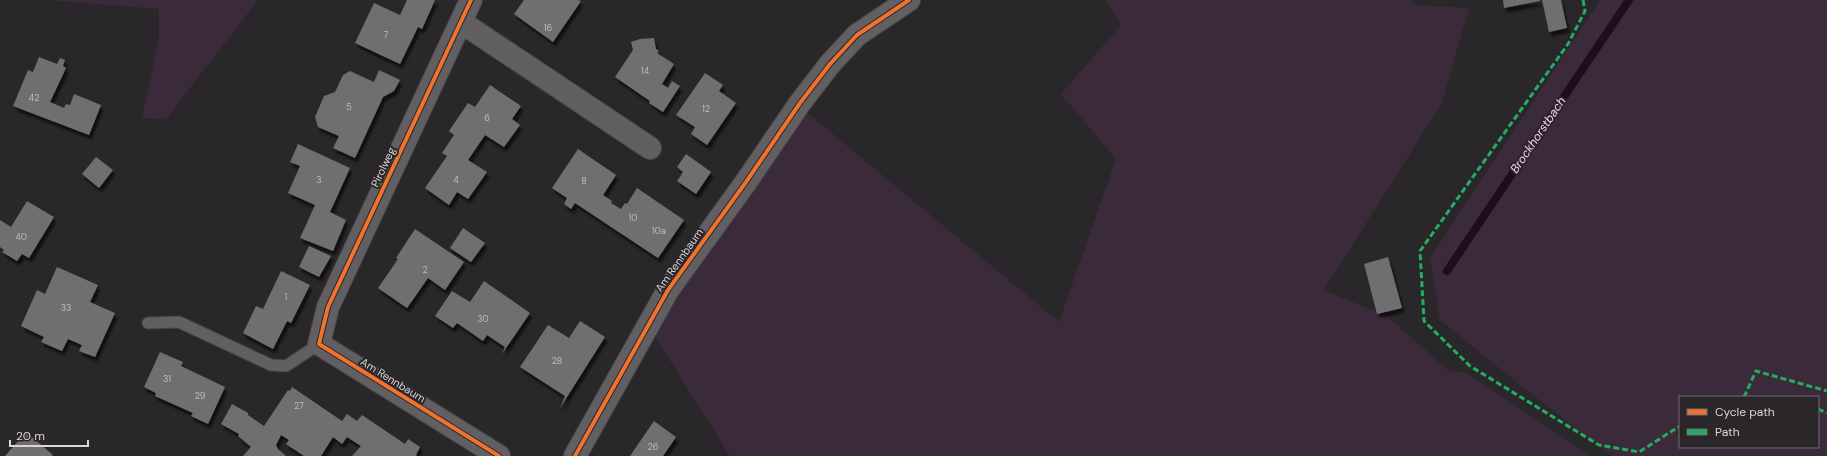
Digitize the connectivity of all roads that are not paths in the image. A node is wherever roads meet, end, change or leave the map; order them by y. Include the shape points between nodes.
1 (472, 0) edge
2 (910, 0) edge
3 (461, 22) junction
4 (650, 148) dead end
5 (148, 323) dead end
6 (319, 344) junction
7 (499, 456) edge
8 (575, 456) edge

1 - 3 street, Pirolweg
2 - 8 street, Am Rennbaum via 857,36 830,64 800,103 668,290
3 - 4 street
3 - 6 street, Pirolweg via 328,307
5 - 6 lane via 179,322 271,365 286,366
6 - 7 street, Am Rennbaum

